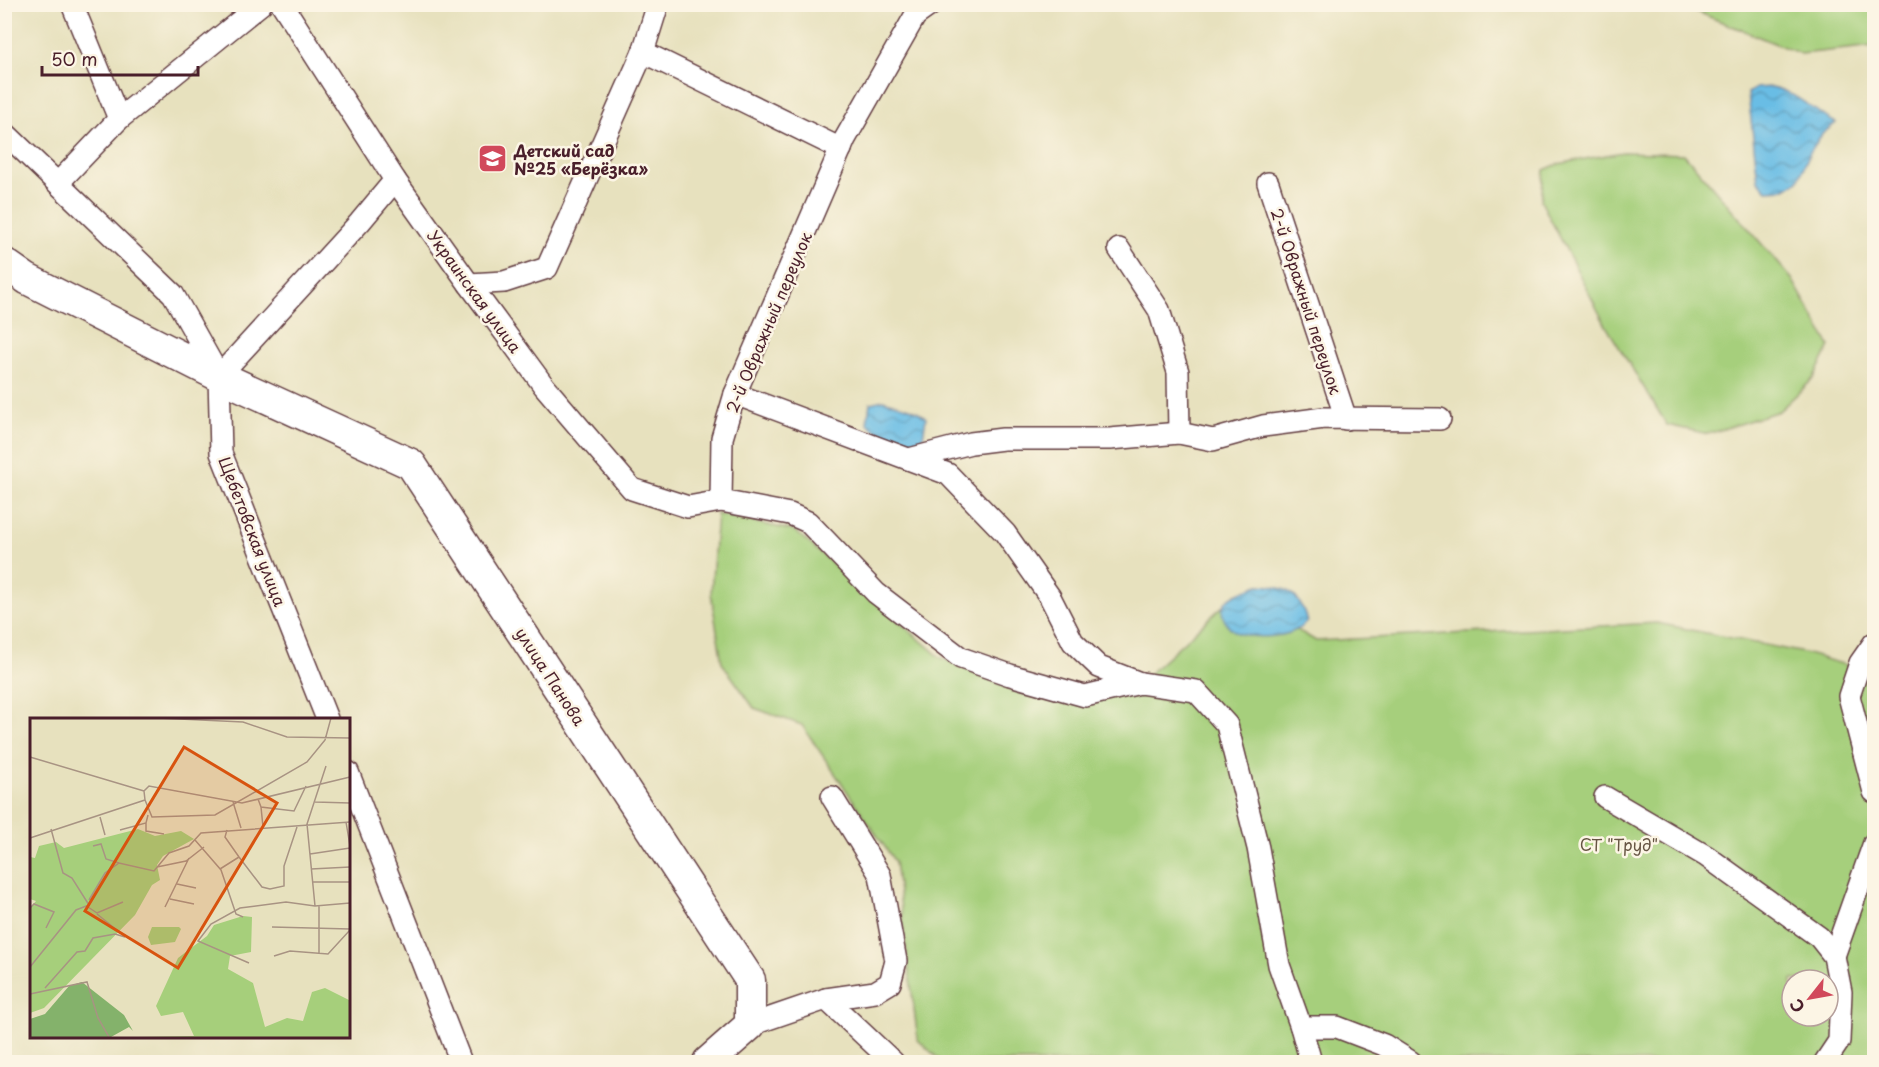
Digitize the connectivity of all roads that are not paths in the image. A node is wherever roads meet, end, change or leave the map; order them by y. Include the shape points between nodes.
1 (72, 4) edge
2 (261, 4) edge
3 (282, 4) edge
4 (658, 4) edge
5 (932, 4) edge
6 (643, 52) junction
7 (119, 119) junction
8 (4, 132) edge
9 (841, 149) junction
10 (396, 180) junction
11 (59, 182) junction
12 (1268, 183) dead end
13 (1119, 249) dead end
14 (4, 263) edge
15 (469, 284) junction
16 (219, 376) junction
17 (735, 394) junction
18 (1346, 419) junction
19 (1440, 419) dead end
20 (1179, 433) junction
21 (909, 459) junction
22 (721, 501) junction
23 (1875, 643) edge
24 (1140, 683) junction
25 (327, 718) edge
26 (350, 777) edge
27 (1875, 792) edge
28 (832, 797) dead end
29 (1605, 797) dead end
30 (1875, 843) edge
31 (1834, 956) junction
32 (826, 999) junction
33 (750, 1025) junction
34 (1301, 1027) junction
35 (461, 1062) edge
36 (708, 1062) edge
37 (893, 1062) edge
38 (1311, 1062) edge
39 (1411, 1062) edge
40 (1825, 1062) edge

1 - 7 street
2 - 7 street
3 - 10 street, Украинская улица
4 - 6 street
5 - 9 street, 2-й Овражный переулок via 915,16
6 - 9 street
6 - 15 street via 547,268 504,282
7 - 11 street
8 - 11 street, Щебетовская улица
9 - 17 street, 2-й Овражный переулок
10 - 15 street, Украинская улица
10 - 16 street
11 - 16 street, Щебетовская улица via 174,294
12 - 18 street, 2-й Овражный переулок
13 - 20 street via 1159,310 1178,372
14 - 16 street, улица Панова via 27,279
15 - 22 street, Украинская улица via 544,386 632,489 688,507
16 - 25 street, Щебетовская улица via 221,453
16 - 33 street, улица Панова via 411,464 750,980
17 - 21 street
17 - 22 street, 2-й Овражный переулок via 722,438
18 - 19 street, 2-й Овражный переулок
18 - 20 street, 2-й Овражный переулок via 1263,426 1213,440
20 - 21 street, 2-й Овражный переулок via 1110,439 1002,439
21 - 24 street via 948,474 1005,533 1050,597 1073,642 1099,667
22 - 24 street via 790,514 808,522 876,593 961,658 1085,696
23 - 27 street via 1860,663 1850,696
24 - 34 street via 1196,691 1227,725 1258,848 1279,965
26 - 35 street
28 - 32 street via 880,875 896,960 890,983 875,992
29 - 31 street via 1706,856 1819,938
30 - 31 street
31 - 40 street via 1841,992 1839,1041
32 - 33 street
32 - 37 street
33 - 36 street
34 - 38 street
34 - 39 street via 1337,1027 1384,1045

